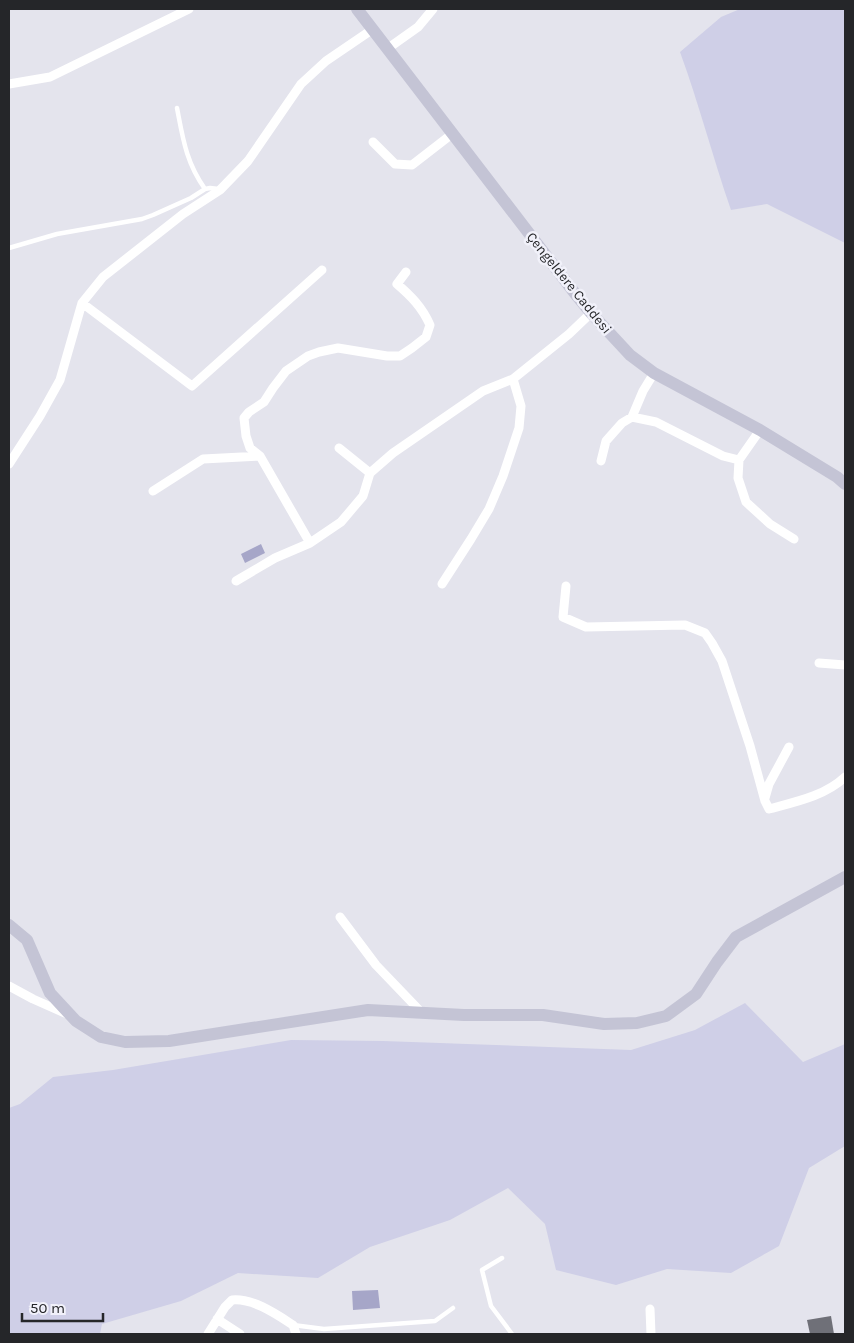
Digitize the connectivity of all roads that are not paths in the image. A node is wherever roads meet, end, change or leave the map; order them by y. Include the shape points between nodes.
1 (189, 9) edge
2 (357, 9) edge
3 (433, 9) edge
4 (372, 29) junction
5 (387, 49) junction
6 (9, 84) edge
7 (177, 108) dead end
8 (452, 134) junction
9 (373, 142) dead end
10 (205, 189) junction
11 (220, 190) junction
12 (9, 248) edge
13 (322, 270) dead end
14 (406, 272) dead end
15 (82, 303) junction
16 (590, 313) junction
17 (654, 373) junction
18 (513, 379) junction
19 (632, 417) junction
20 (760, 430) junction
21 (340, 448) dead end
22 (260, 456) junction
23 (739, 460) junction
24 (601, 461) dead end
25 (9, 464) edge
26 (370, 473) junction
27 (845, 484) edge
28 (153, 491) dead end
29 (794, 539) dead end
30 (310, 543) junction
31 (236, 581) dead end
32 (442, 584) dead end
33 (566, 586) dead end
34 (819, 663) dead end
35 (845, 664) edge
36 (790, 747) dead end
37 (845, 777) edge
38 (764, 801) junction
39 (845, 877) edge
40 (340, 917) dead end
41 (9, 926) edge
42 (9, 986) edge
43 (422, 1013) junction
44 (72, 1016) junction
45 (502, 1258) dead end
46 (453, 1308) dead end
47 (650, 1309) dead end
48 (217, 1320) junction
49 (294, 1330) edge
50 (208, 1334) edge
51 (240, 1334) edge
52 (512, 1334) edge
53 (651, 1334) edge

1 - 6 street via 50,76
2 - 4 street, Çengeldere Caddesi
3 - 5 street via 418,27
4 - 5 street, Çengeldere Caddesi
4 - 11 street via 326,61 301,84 248,161
5 - 8 street, Çengeldere Caddesi
7 - 10 lane via 186,155
8 - 9 street via 412,165 395,164
8 - 16 street, Çengeldere Caddesi
10 - 11 lane
10 - 12 lane via 142,219 57,234
11 - 15 street via 183,214 103,277
13 - 15 street via 192,386
14 - 22 street via 396,284 411,295 425,313 430,325 426,337 400,356 338,348 308,356 286,371 264,402 244,418 250,448
15 - 25 street via 60,380
16 - 17 street, Çengeldere Caddesi via 630,355
16 - 18 street via 570,334
17 - 19 street
17 - 20 street, Çengeldere Caddesi
18 - 26 street via 483,391 393,453
18 - 32 street via 521,406 519,428 503,476 489,509
19 - 23 street via 656,422 723,456
19 - 24 street via 622,423 606,442
20 - 23 street
20 - 27 street, Çengeldere Caddesi
21 - 26 street
22 - 28 street via 202,459
22 - 30 street
23 - 29 street via 738,478 746,502 770,524
26 - 30 street via 363,496 341,522
30 - 31 street via 275,558
33 - 38 street via 563,617 586,626 685,625 705,633 722,661
34 - 35 street
36 - 38 street via 769,784
37 - 38 street via 808,799 769,809
39 - 43 street via 736,937 696,994 666,1016 637,1023 604,1024 543,1015
40 - 43 street via 376,966
41 - 44 street via 27,940 50,993
42 - 44 street
43 - 44 street via 368,1010 169,1041 125,1042 102,1036
45 - 52 lane via 482,1270 491,1306
46 - 49 lane via 435,1321
47 - 53 street
48 - 49 street via 232,1300 243,1299 275,1313
48 - 50 street
48 - 51 street

